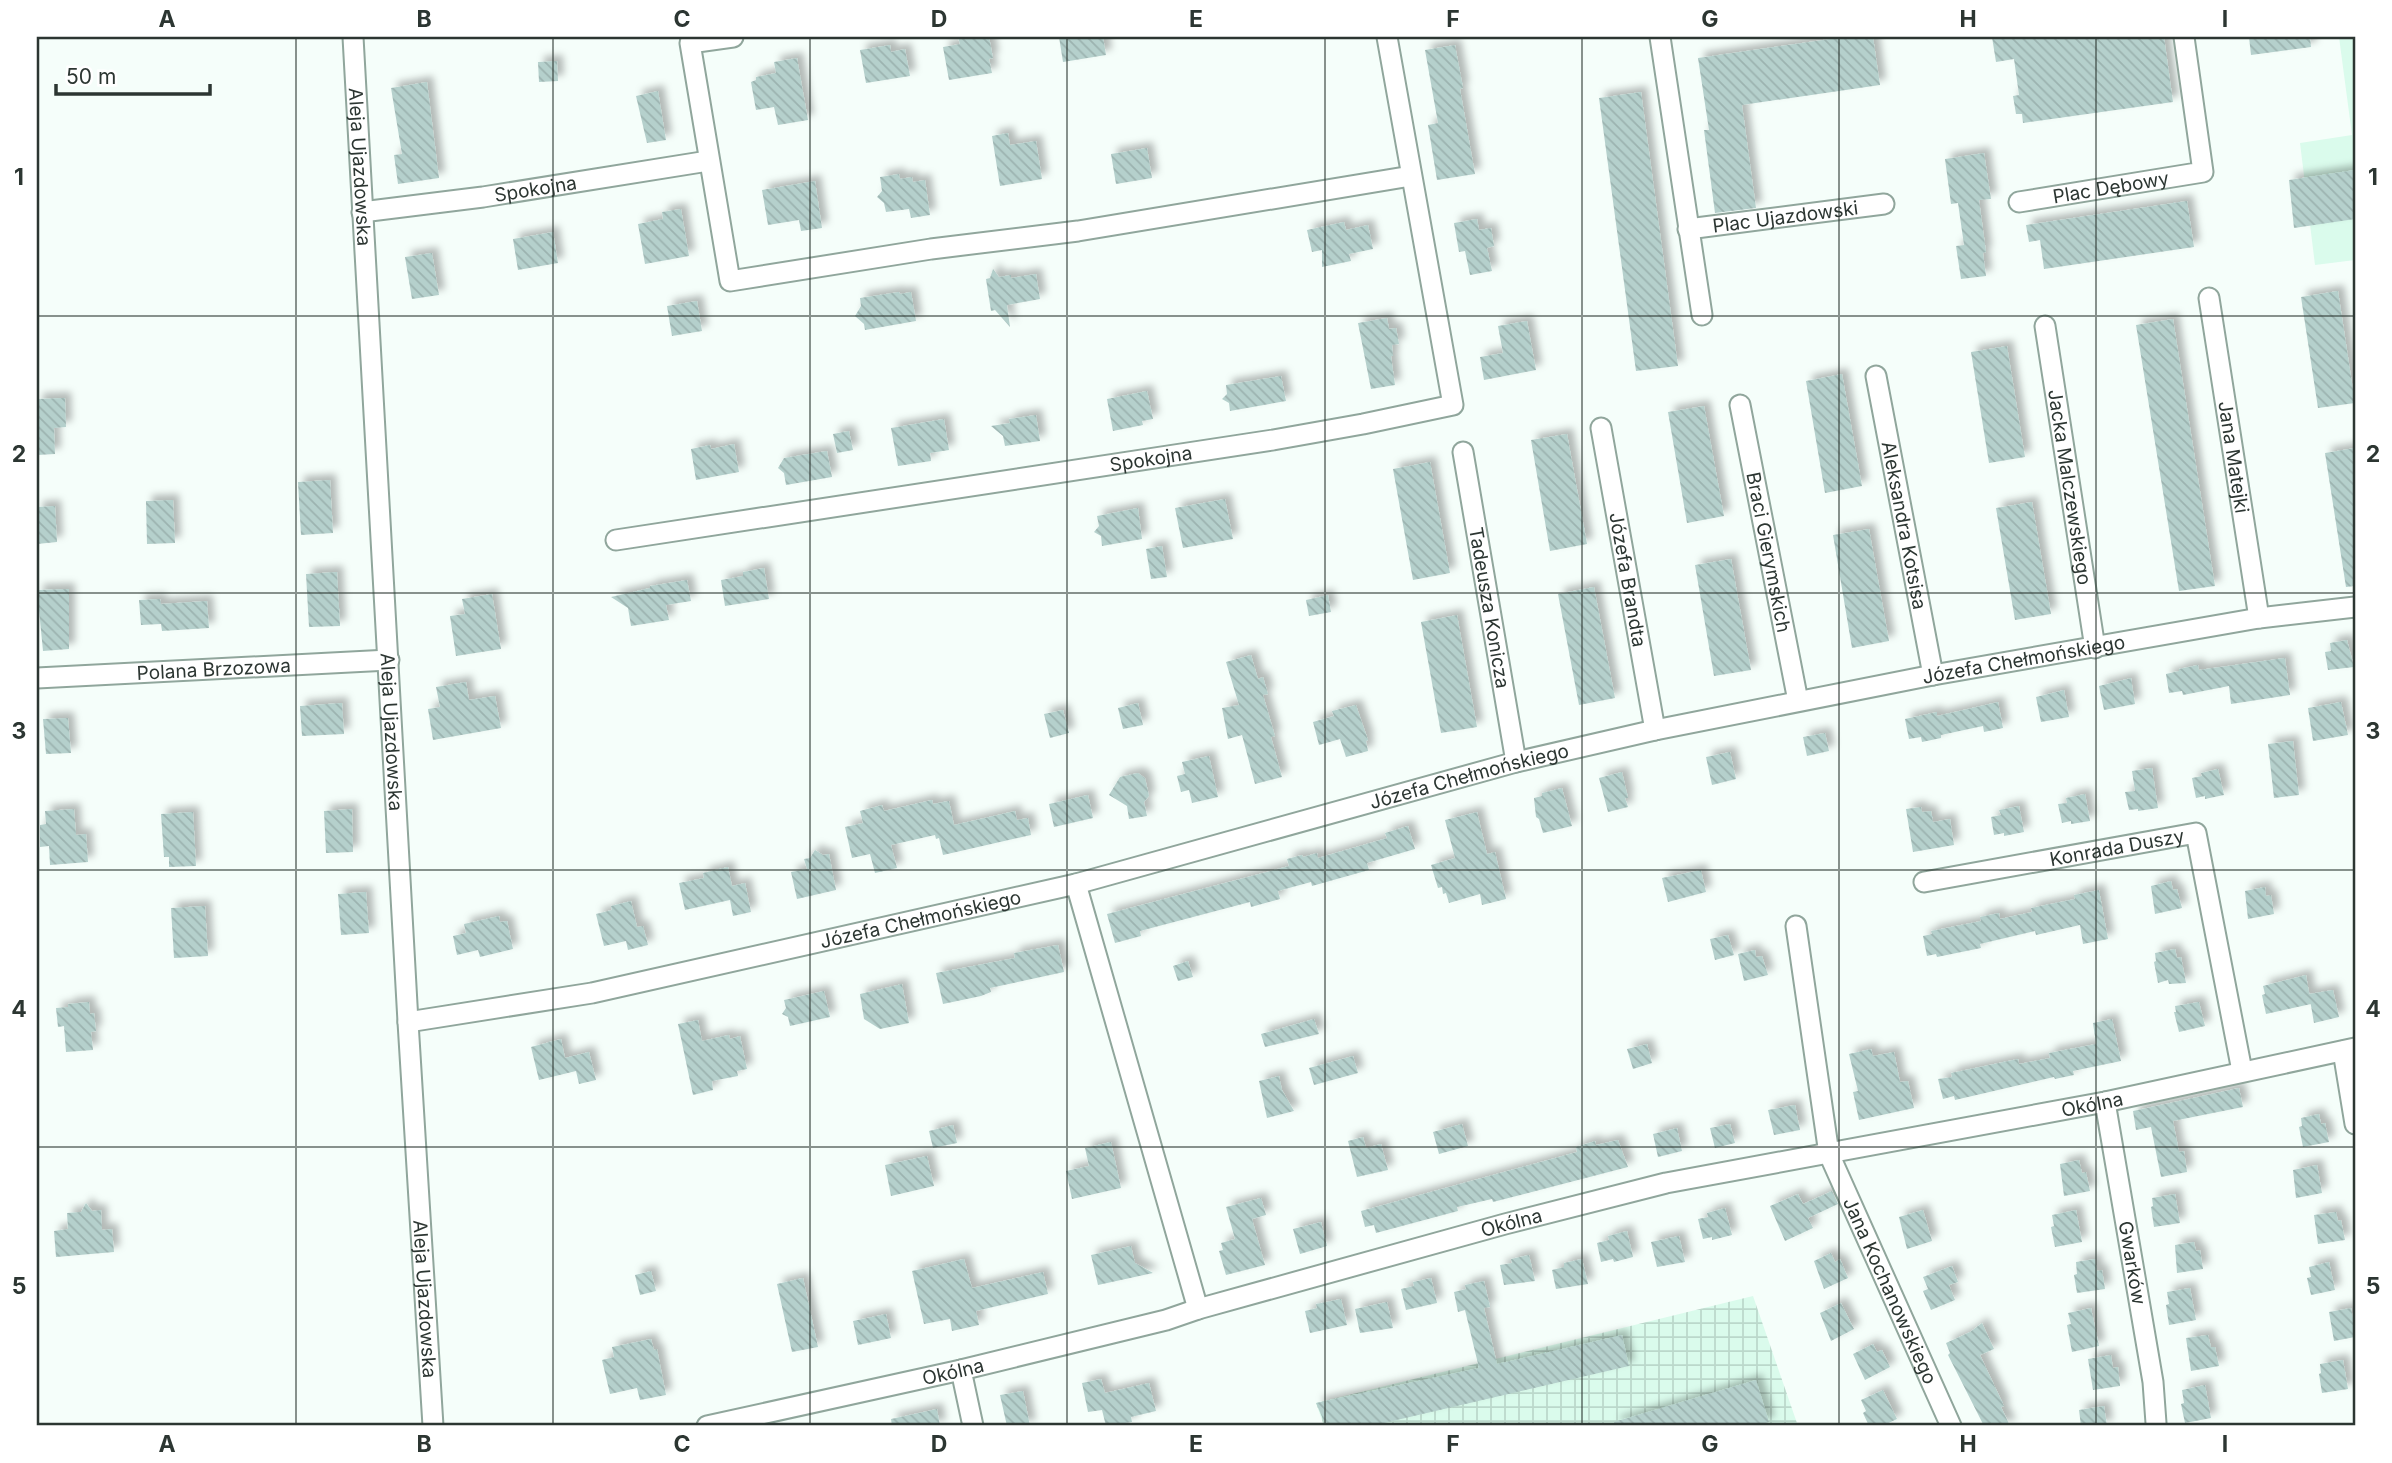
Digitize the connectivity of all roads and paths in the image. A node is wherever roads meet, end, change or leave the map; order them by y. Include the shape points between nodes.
1 (353, 37) edge
2 (733, 37) edge
3 (1387, 37) edge
4 (1660, 37) edge
5 (2184, 37) edge
6 (708, 161) junction
7 (1411, 176) junction
8 (2019, 202) dead end
9 (1884, 204) dead end
10 (362, 212) junction
11 (1688, 229) junction
12 (2209, 298) dead end
13 (1702, 316) dead end
14 (2045, 326) dead end
15 (1876, 376) dead end
16 (1740, 405) dead end
17 (1601, 428) dead end
18 (1463, 452) dead end
19 (616, 540) dead end
20 (2355, 607) edge
21 (2259, 618) junction
22 (2095, 648) junction
23 (389, 660) junction
24 (1933, 675) junction
25 (37, 678) edge
26 (1798, 701) junction
27 (1655, 730) junction
28 (1516, 762) junction
29 (1924, 882) dead end
30 (1076, 884) junction
31 (1796, 926) dead end
32 (408, 1022) junction
33 (2349, 1049) edge
34 (2242, 1072) junction
35 (2105, 1102) junction
36 (2355, 1124) edge
37 (1829, 1154) junction
38 (1198, 1308) junction
39 (961, 1370) junction
40 (2156, 1423) dead end
41 (433, 1426) edge
42 (707, 1426) edge
43 (974, 1426) edge
44 (1951, 1426) edge

1 - 10 street, Aleja Ujazdowska
2 - 6 street via 690,43
3 - 7 street, Spokojna
4 - 11 street, Plac Ujazdowski
5 - 8 street, Plac Dębowy via 2203,172
6 - 7 street via 730,281 1078,231
6 - 10 street, Spokojna
7 - 19 street, Spokojna via 1453,405 1273,440
9 - 11 street, Plac Ujazdowski
10 - 23 street, Aleja Ujazdowska
11 - 13 street, Plac Ujazdowski
12 - 21 street, Jana Matejki
14 - 22 street, Jacka Malczewskiego
15 - 24 street, Aleksandra Kotsisa
16 - 26 street, Braci Gierymskich
17 - 27 street, Józefa Brandta
18 - 28 street, Tadeusza Konicza
20 - 21 street, Józefa Chełmońskiego
21 - 22 street, Józefa Chełmońskiego
22 - 24 street, Józefa Chełmońskiego
23 - 25 street, Polana Brzozowa
23 - 32 street, Aleja Ujazdowska
24 - 26 street, Józefa Chełmońskiego
26 - 27 street, Józefa Chełmońskiego
27 - 28 street, Józefa Chełmońskiego
28 - 30 street, Józefa Chełmońskiego
29 - 34 street, Konrada Duszy via 2196,833
30 - 32 street, Józefa Chełmońskiego via 592,993
30 - 38 street
31 - 37 street
32 - 41 street, Aleja Ujazdowska
33 - 34 street, Okólna
33 - 36 street
34 - 35 street, Okólna
35 - 37 street, Okólna
35 - 40 street, Gwarków
37 - 38 street, Okólna via 1666,1183
37 - 44 street, Jana Kochanowskiego
38 - 39 street, Okólna via 1166,1320
39 - 42 street, Okólna
39 - 43 street

